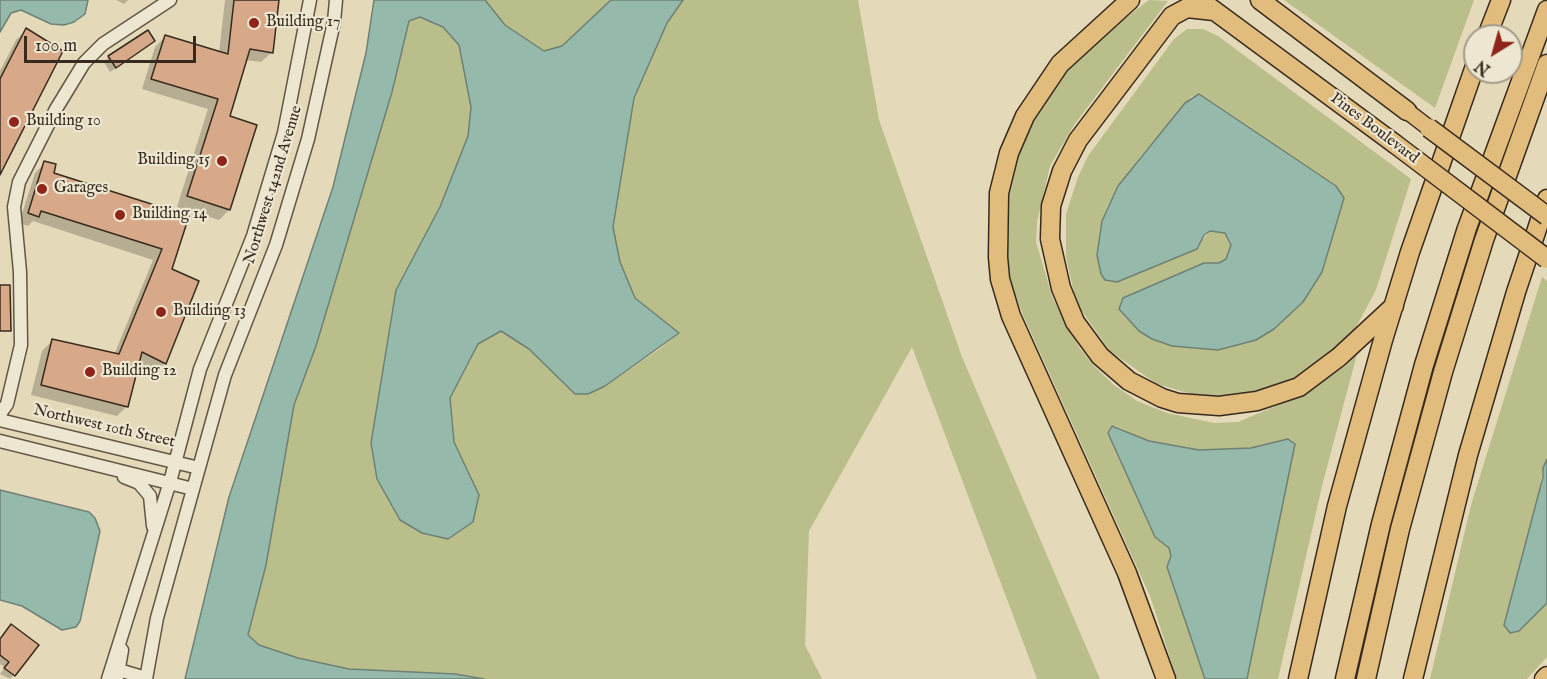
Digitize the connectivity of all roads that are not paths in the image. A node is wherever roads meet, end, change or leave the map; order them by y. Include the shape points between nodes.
1 (170, 0) edge
2 (310, 0) edge
3 (336, 0) edge
4 (1130, 0) edge
5 (1260, 0) edge
6 (1501, 0) edge
7 (1207, 5) edge
8 (1547, 10) edge
9 (1491, 24) edge
10 (1547, 64) edge
11 (1469, 84) edge
12 (1407, 111) joint
13 (1429, 128) joint
14 (1547, 199) edge
15 (1547, 216) edge
16 (1547, 259) edge
17 (1394, 306) junction
18 (0, 414) edge
19 (0, 420) edge
20 (0, 441) edge
21 (175, 461) junction
22 (102, 466) junction
23 (199, 468) junction
24 (170, 482) junction
25 (193, 489) junction
26 (153, 531) junction
27 (127, 613) junction
28 (118, 675) edge
29 (141, 678) edge
30 (108, 679) edge
31 (1166, 679) edge
32 (1298, 679) edge
33 (1345, 679) edge
34 (1366, 679) edge
35 (1413, 679) edge

1 - 18 street via 103,44 84,63 19,182 14,207 20,262 21,345 8,404
2 - 21 street, Northwest 142nd Avenue via 284,133 253,236 200,369
3 - 23 street, Northwest 142nd Avenue via 308,139 276,245 225,375
4 - 31 highway via 1060,64 1024,116 999,193 998,257 1011,316 1128,573
5 - 12 highway, Pines Boulevard
6 - 9 highway
7 - 16 highway, Pines Boulevard, bridge
7 - 17 highway via 1187,8 1172,16 1078,140 1062,171 1051,206 1050,239 1060,288 1075,322 1100,356 1136,385 1178,403 1218,406 1257,401 1299,387 1333,363
8 - 33 highway via 1445,296 1398,458
10 - 34 highway via 1446,360 1400,529
11 - 17 highway
12 - 13 main road, Pines Boulevard
13 - 15 highway, Pines Boulevard, bridge
14 - 35 highway via 1468,455
17 - 32 highway via 1337,506
19 - 21 street, Northwest 10th Street
20 - 22 street
21 - 23 street, Northwest 10th Street
21 - 24 street, Northwest 142nd Avenue
22 - 24 street
22 - 26 street via 145,488 152,504
23 - 25 street, Northwest 142nd Avenue
24 - 25 street
24 - 26 street, Northwest 142nd Avenue
25 - 29 street, Northwest 142nd Avenue
26 - 27 street, Northwest 142nd Avenue
27 - 28 street, Northwest 142nd Avenue
27 - 30 street, Northwest 142nd Avenue
28 - 29 street

